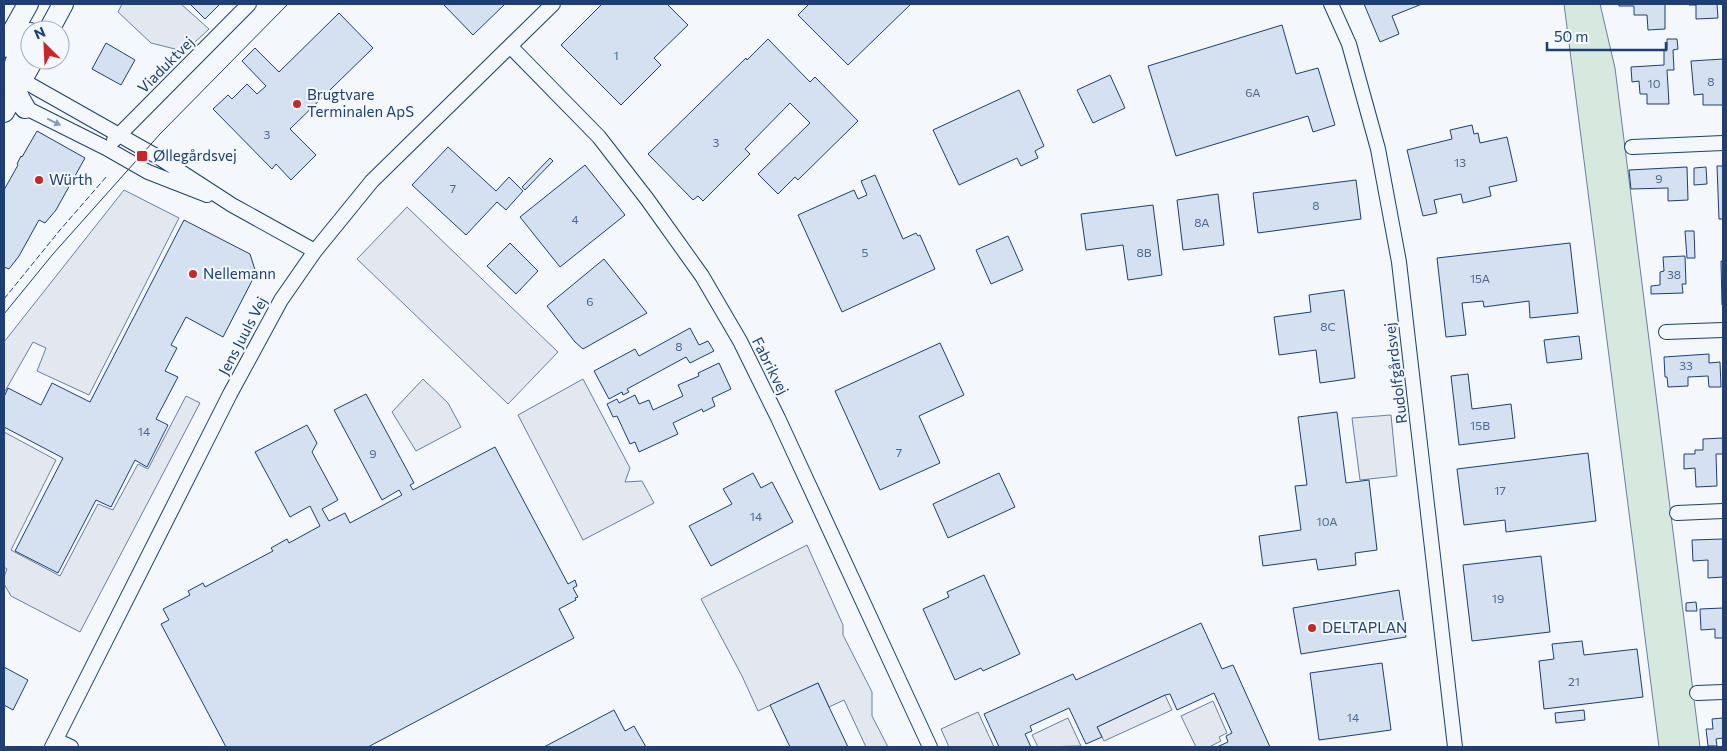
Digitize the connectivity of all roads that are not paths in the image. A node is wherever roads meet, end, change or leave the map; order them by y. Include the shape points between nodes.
1 (28, 4) edge
2 (42, 4) edge
3 (63, 4) edge
4 (249, 4) edge
5 (553, 4) edge
6 (1331, 4) edge
7 (36, 20) edge
8 (54, 20) edge
9 (510, 46) junction
10 (4, 47) edge
11 (20, 54) edge
12 (28, 70) edge
13 (15, 98) edge
14 (119, 135) junction
15 (1723, 143) edge
16 (1632, 147) dead end
17 (106, 148) junction
18 (232, 205) junction
19 (315, 251) junction
20 (1723, 330) edge
21 (1666, 332) dead end
22 (1723, 511) edge
23 (1677, 513) dead end
24 (1723, 692) edge
25 (1697, 693) dead end
26 (54, 744) edge
27 (71, 747) edge
28 (930, 747) edge
29 (1455, 747) edge

1 - 10 main road
2 - 7 main road
3 - 8 main road
4 - 14 street, Viaduktvej
5 - 9 street, Jens Juuls Vej
6 - 29 street, Rudolfgårdsvej via 1349,44 1378,149 1399,262
9 - 19 street, Jens Juuls Vej via 372,181
9 - 28 street, Fabrikvej via 599,137 702,276 740,341 778,418
11 - 13 main road via 12,75
12 - 13 main road
13 - 14 street
13 -> 17 street
14 - 17 street, Viaduktvej
14 - 18 street
15 - 16 street
17 - 18 street via 148,172
18 - 19 street
19 - 26 street, Jens Juuls Vej via 281,300 230,394
20 - 21 street
22 - 23 street
24 - 25 street
26 - 27 street

